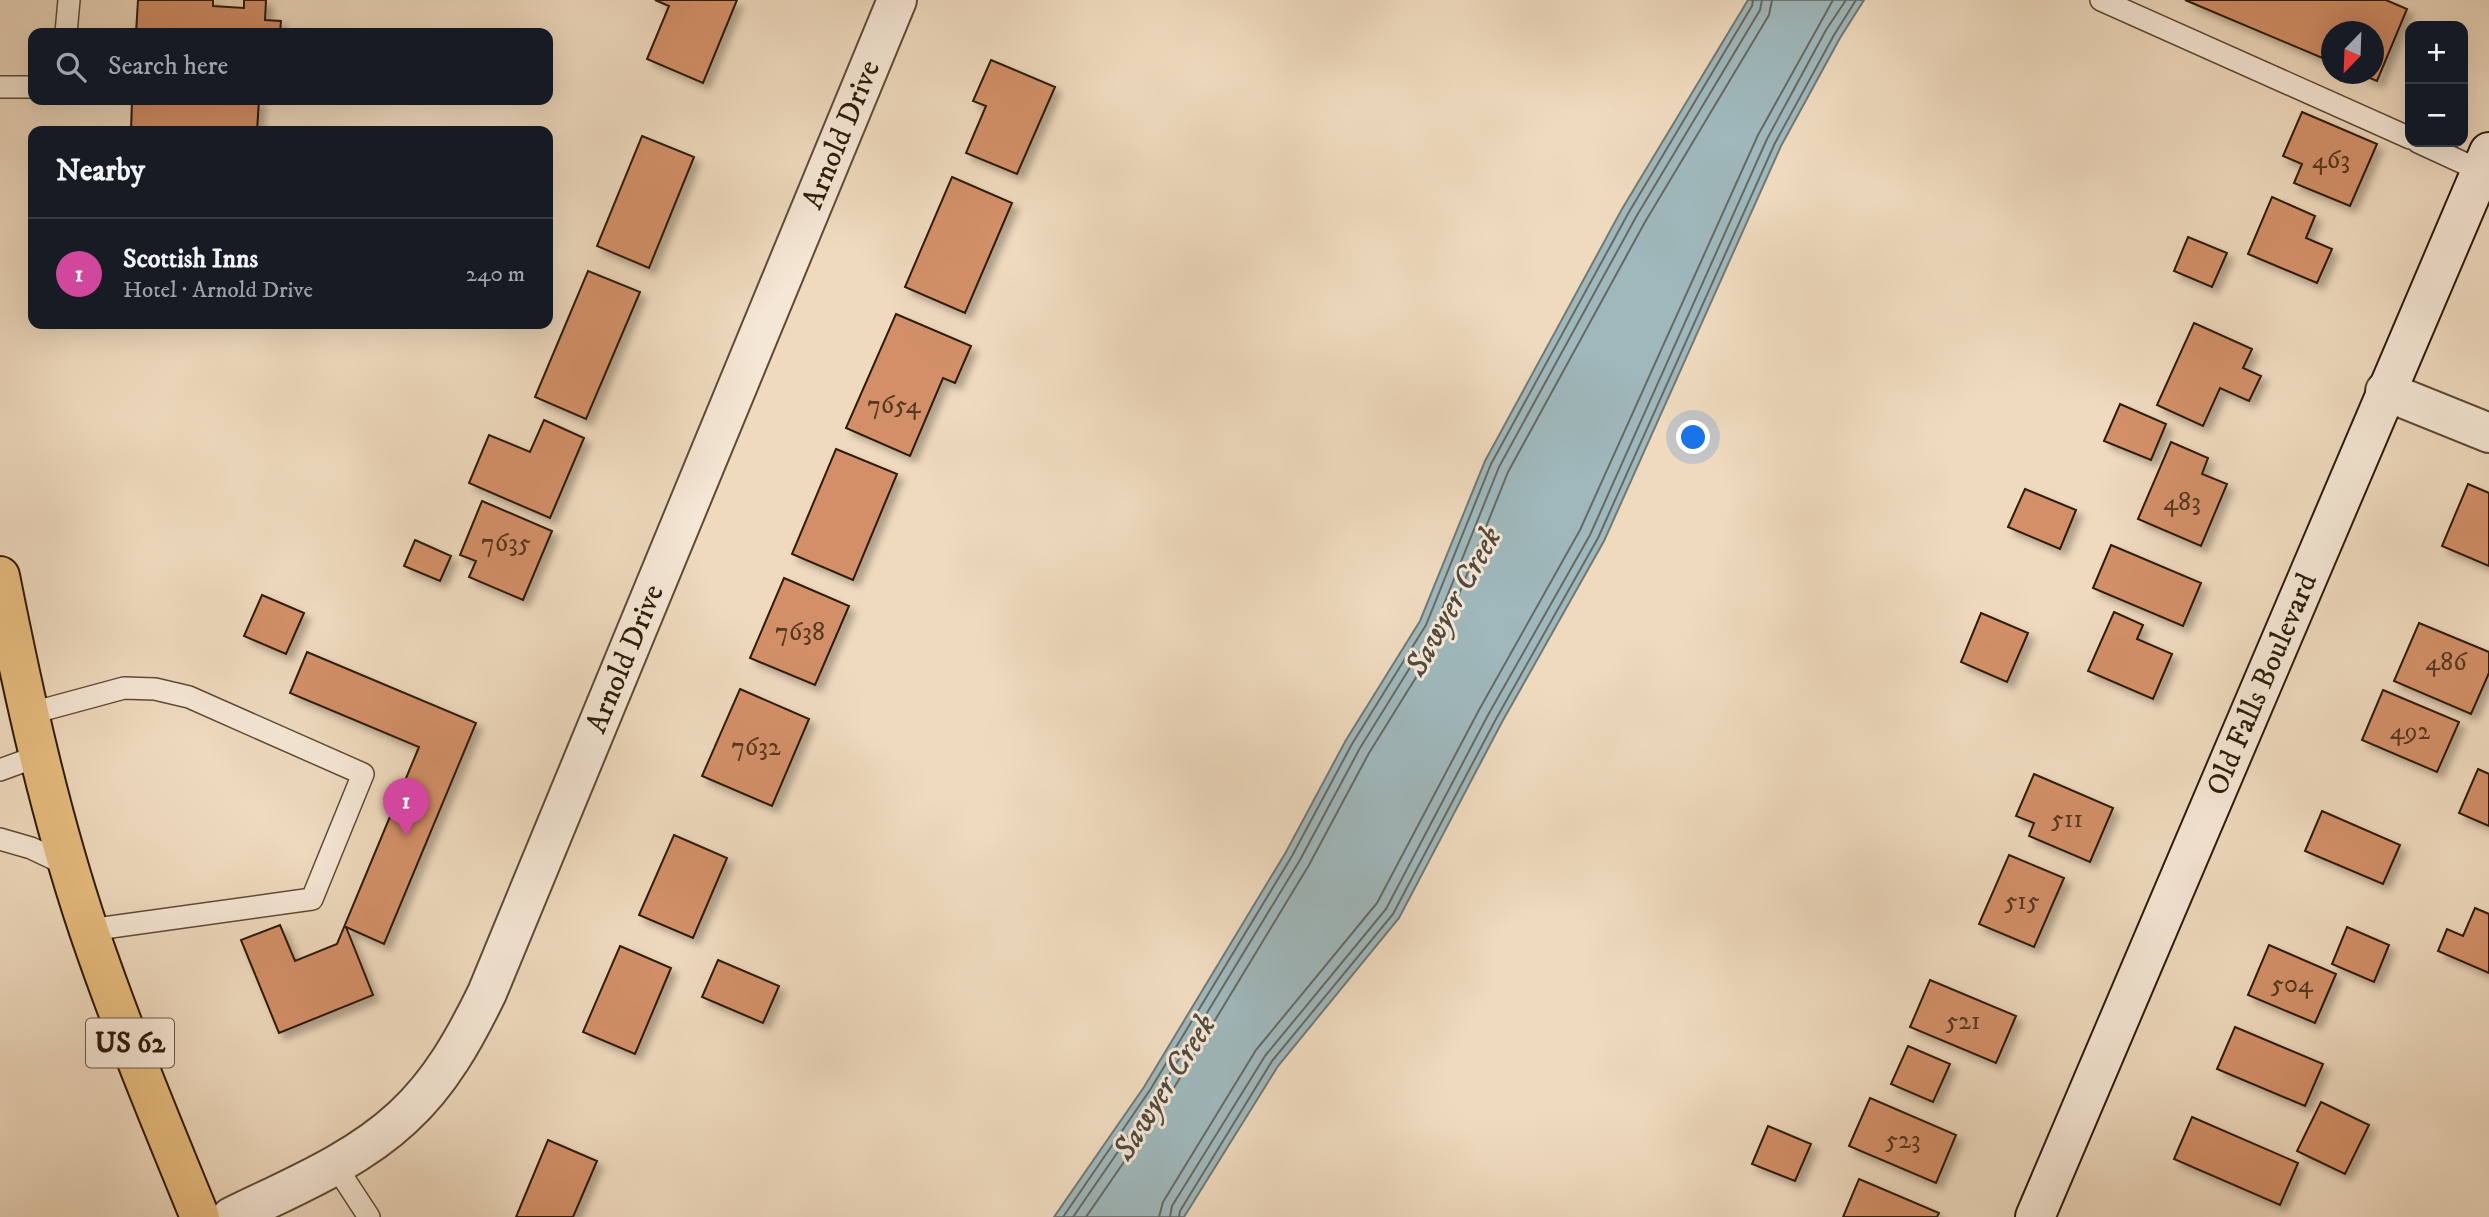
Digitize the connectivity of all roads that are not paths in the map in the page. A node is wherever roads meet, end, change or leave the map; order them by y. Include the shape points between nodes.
1 (69, 0) edge
2 (897, 0) edge
3 (2101, 0) edge
4 (2125, 5) edge
5 (66, 28) edge
6 (0, 87) edge
7 (28, 87) edge
8 (2405, 136) edge
9 (2436, 147) edge
10 (2485, 161) edge
11 (2385, 391) junction
12 (2489, 433) edge
13 (0, 576) edge
14 (28, 714) junction
15 (38, 756) junction
16 (0, 770) edge
17 (0, 839) edge
18 (69, 866) junction
19 (89, 930) junction
20 (335, 1166) junction
21 (200, 1217) edge
22 (231, 1217) edge
23 (369, 1217) edge
24 (2035, 1217) edge

1 - 5 lane
2 - 20 street, Arnold Drive via 487,993 465,1037 422,1096 403,1117
3 - 4 lane
4 - 8 lane
6 - 7 lane
9 - 10 lane
10 - 11 street, Old Falls Boulevard
11 - 12 street
11 - 24 street, Old Falls Boulevard
13 - 14 main road, US 62
14 - 15 main road, US 62
14 - 19 lane via 124,688 155,688 189,697 363,774 312,899
15 - 16 lane
15 - 18 main road, US 62
17 - 18 lane
18 - 19 main road, US 62
19 - 21 main road, US 62
20 - 22 street, Arnold Drive
20 - 23 lane

